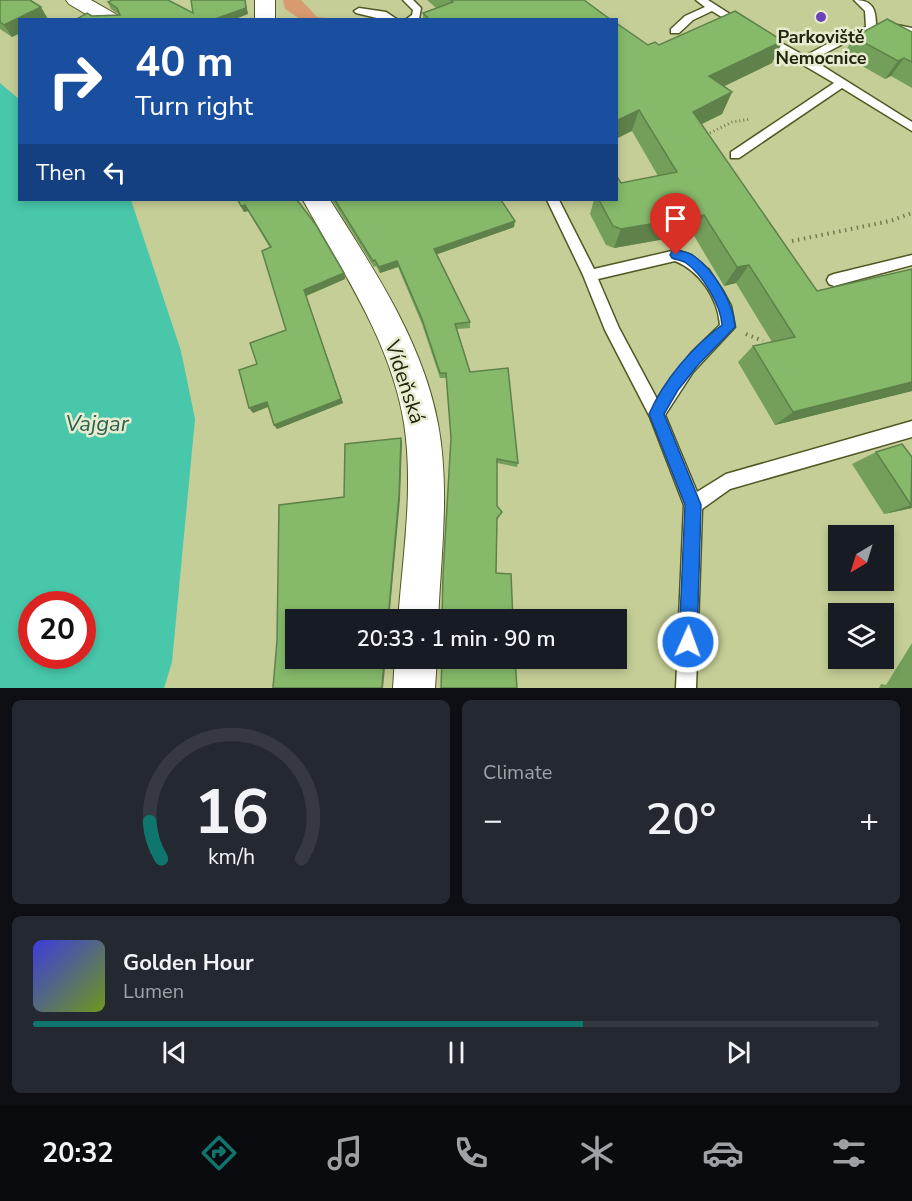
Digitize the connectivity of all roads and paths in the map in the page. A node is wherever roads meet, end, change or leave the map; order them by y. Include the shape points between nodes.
1 (76, 0) edge
2 (265, 0) edge
3 (362, 0) edge
4 (408, 0) edge
5 (701, 0) edge
6 (859, 0) edge
7 (712, 7) junction
8 (358, 15) edge
9 (108, 18) edge
10 (265, 18) edge
11 (390, 18) edge
12 (414, 18) edge
13 (871, 27) junction
14 (675, 31) dead end
15 (912, 31) edge
16 (805, 60) junction
17 (841, 83) junction
18 (761, 116) dead end
19 (912, 127) edge
20 (710, 133) edge
21 (735, 154) dead end
22 (317, 201) edge
23 (553, 201) edge
24 (912, 213) edge
25 (792, 241) dead end
26 (912, 260) edge
27 (590, 275) junction
28 (834, 280) dead end
29 (657, 414) junction
30 (912, 429) edge
31 (693, 505) junction
32 (419, 609) edge
33 (415, 669) edge
34 (414, 688) edge
35 (686, 688) edge

1 - 9 street
2 - 10 street
3 - 8 lane
4 - 12 lane via 418,10
5 - 7 lane
6 - 13 lane via 872,15
7 - 14 lane via 689,18
7 - 16 lane
8 - 11 lane via 383,14
13 - 15 lane via 895,26
13 - 16 lane
16 - 17 lane
17 - 19 lane
17 - 21 lane
18 - 20 path via 732,122
22 - 32 street, Vídeňská via 372,294 408,379 421,422 425,469
23 - 27 lane
24 - 25 path
26 - 28 lane
27 - 29 lane via 612,330
27 - 29 lane via 676,255 689,258 706,275 728,314 728,327 693,360
29 - 31 lane
30 - 31 lane via 726,482
31 - 35 lane
33 - 34 street

